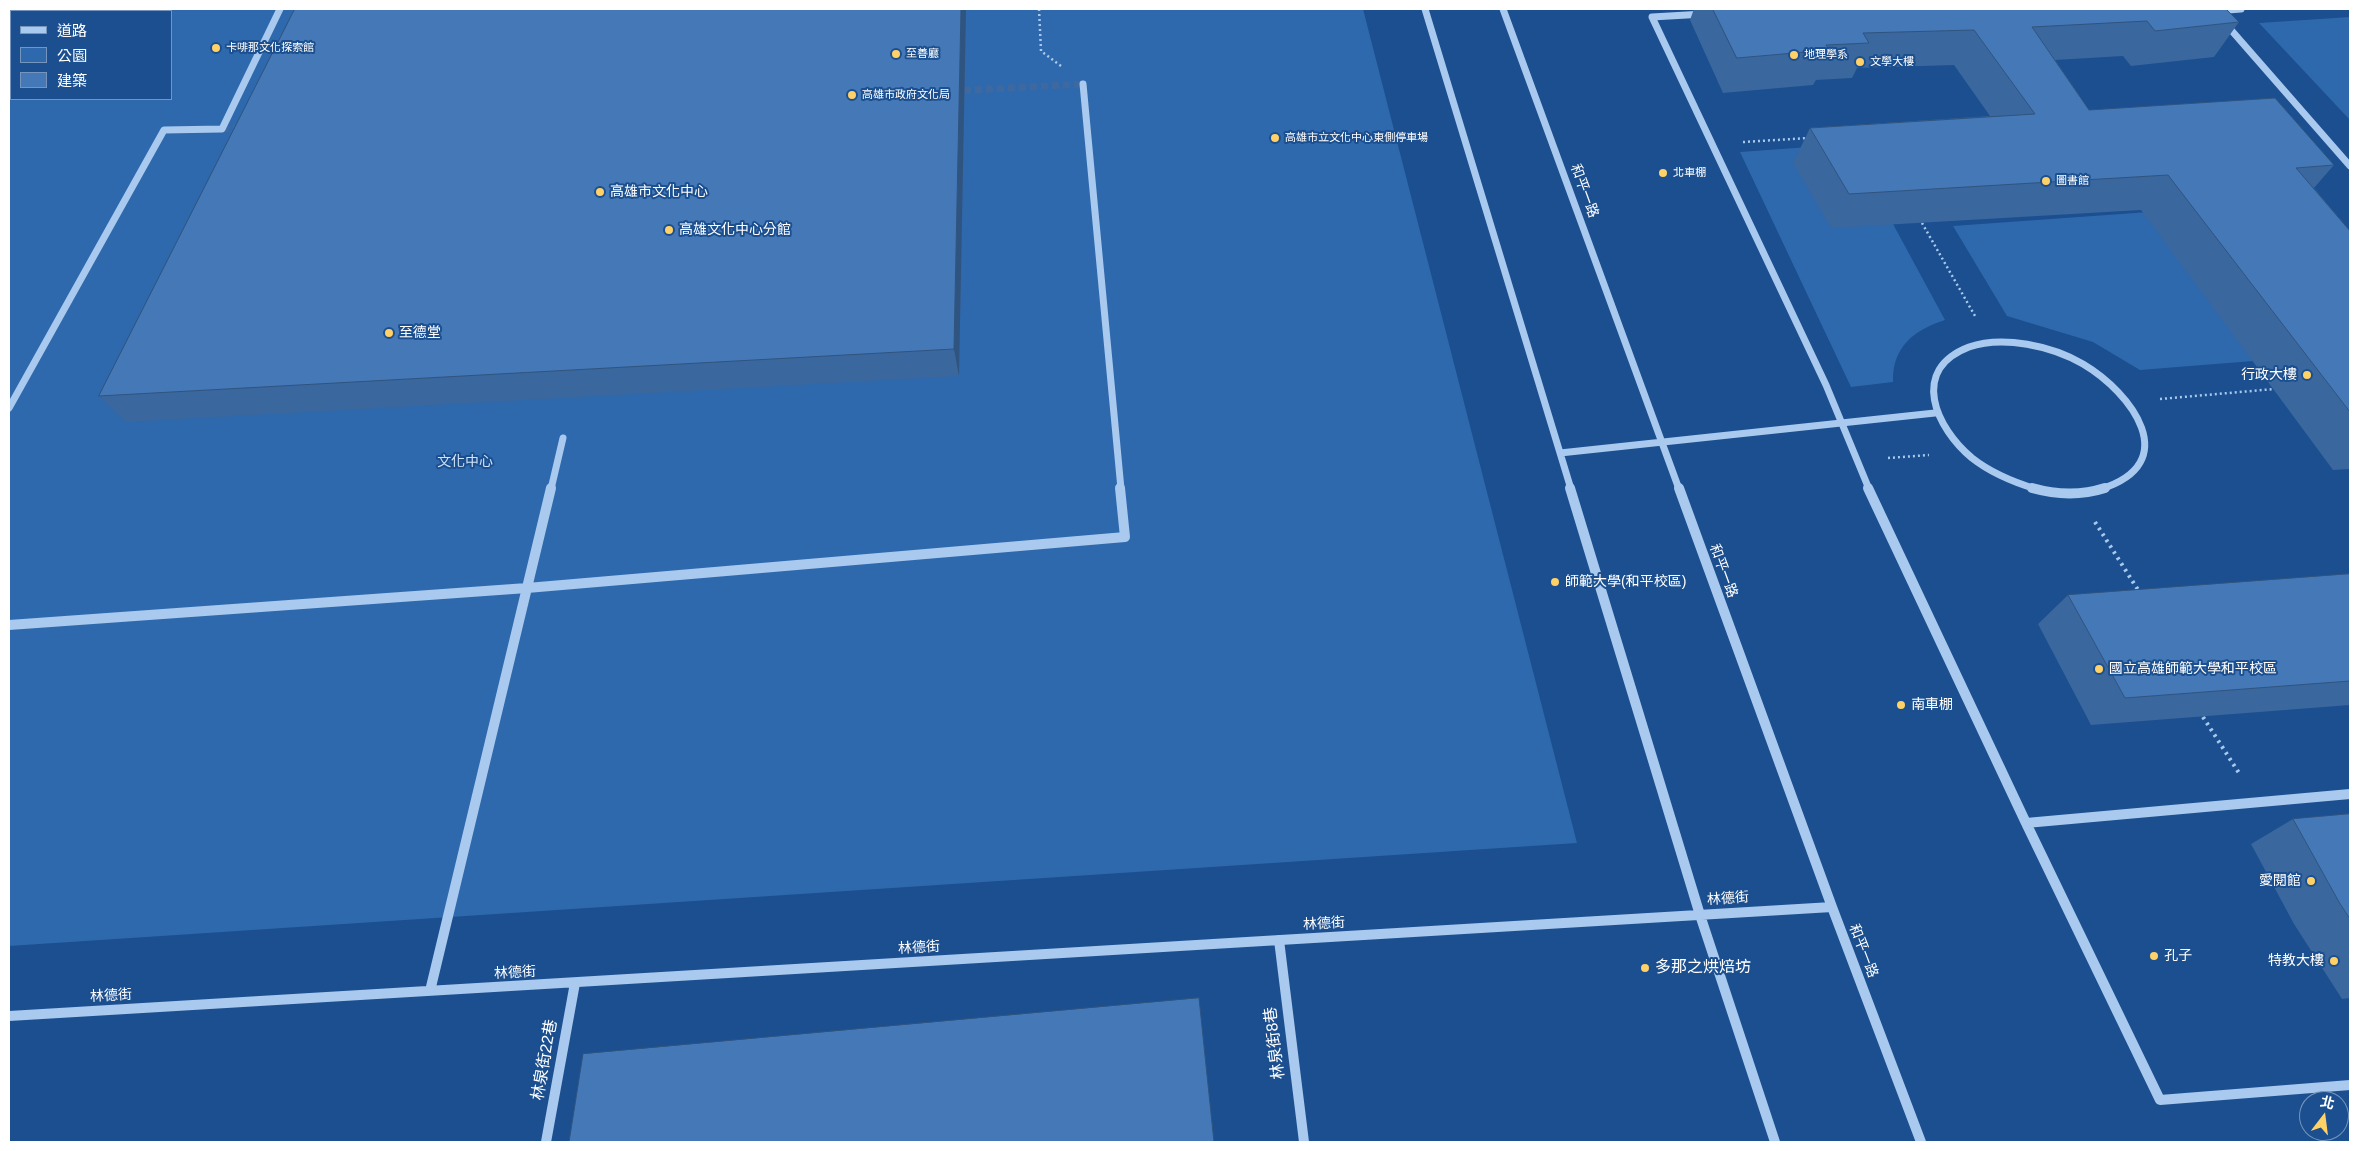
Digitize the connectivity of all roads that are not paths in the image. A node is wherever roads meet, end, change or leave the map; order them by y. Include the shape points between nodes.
1 (280, 9) edge
2 (1425, 9) edge
3 (1503, 9) edge
4 (2206, 9) edge
5 (2241, 9) edge
6 (2215, 11) junction
7 (1709, 13) dead end
8 (1083, 84) road end
9 (2350, 166) edge
10 (9, 408) edge
11 (1935, 413) junction
12 (1841, 423) junction
13 (563, 438) dead end
14 (1661, 442) junction
15 (1560, 453) junction
16 (527, 588) junction
17 (9, 625) edge
18 (2350, 794) edge
19 (2026, 823) junction
20 (1832, 907) junction
21 (1700, 915) junction
22 (1279, 940) junction
23 (576, 983) junction
24 (430, 991) junction
25 (9, 1016) edge
26 (2350, 1085) edge
27 (546, 1142) edge
28 (1304, 1142) edge
29 (1775, 1142) edge
30 (1921, 1142) edge

1 - 10 street via 222,128 164,130
2 - 15 street
3 - 14 street, 和平一路
4 - 6 street
5 - 6 street
6 - 9 street
7 - 12 street via 1652,17
8 - 16 street via 1125,537
11 - 11 street via 1951,438 1975,461 2008,480 2044,492 2079,495 2111,489 2133,476 2145,456 2144,432 2133,407 2111,383 2082,363 2048,349 2014,343 1983,344 1957,352 1939,368 1932,388
11 - 12 street
12 - 14 street
12 - 19 street via 1858,466
13 - 16 street
14 - 15 street
14 - 20 street, 和平一路
15 - 21 street
16 - 17 street
16 - 24 street
18 - 19 street
19 - 26 street via 2160,1100
20 - 21 street, 林德街
20 - 30 street, 和平一路
21 - 22 street, 林德街
21 - 29 street
22 - 23 street, 林德街
22 - 28 street, 林泉街8巷
23 - 24 street, 林德街
23 - 27 street, 林泉街22巷
24 - 25 street, 林德街

